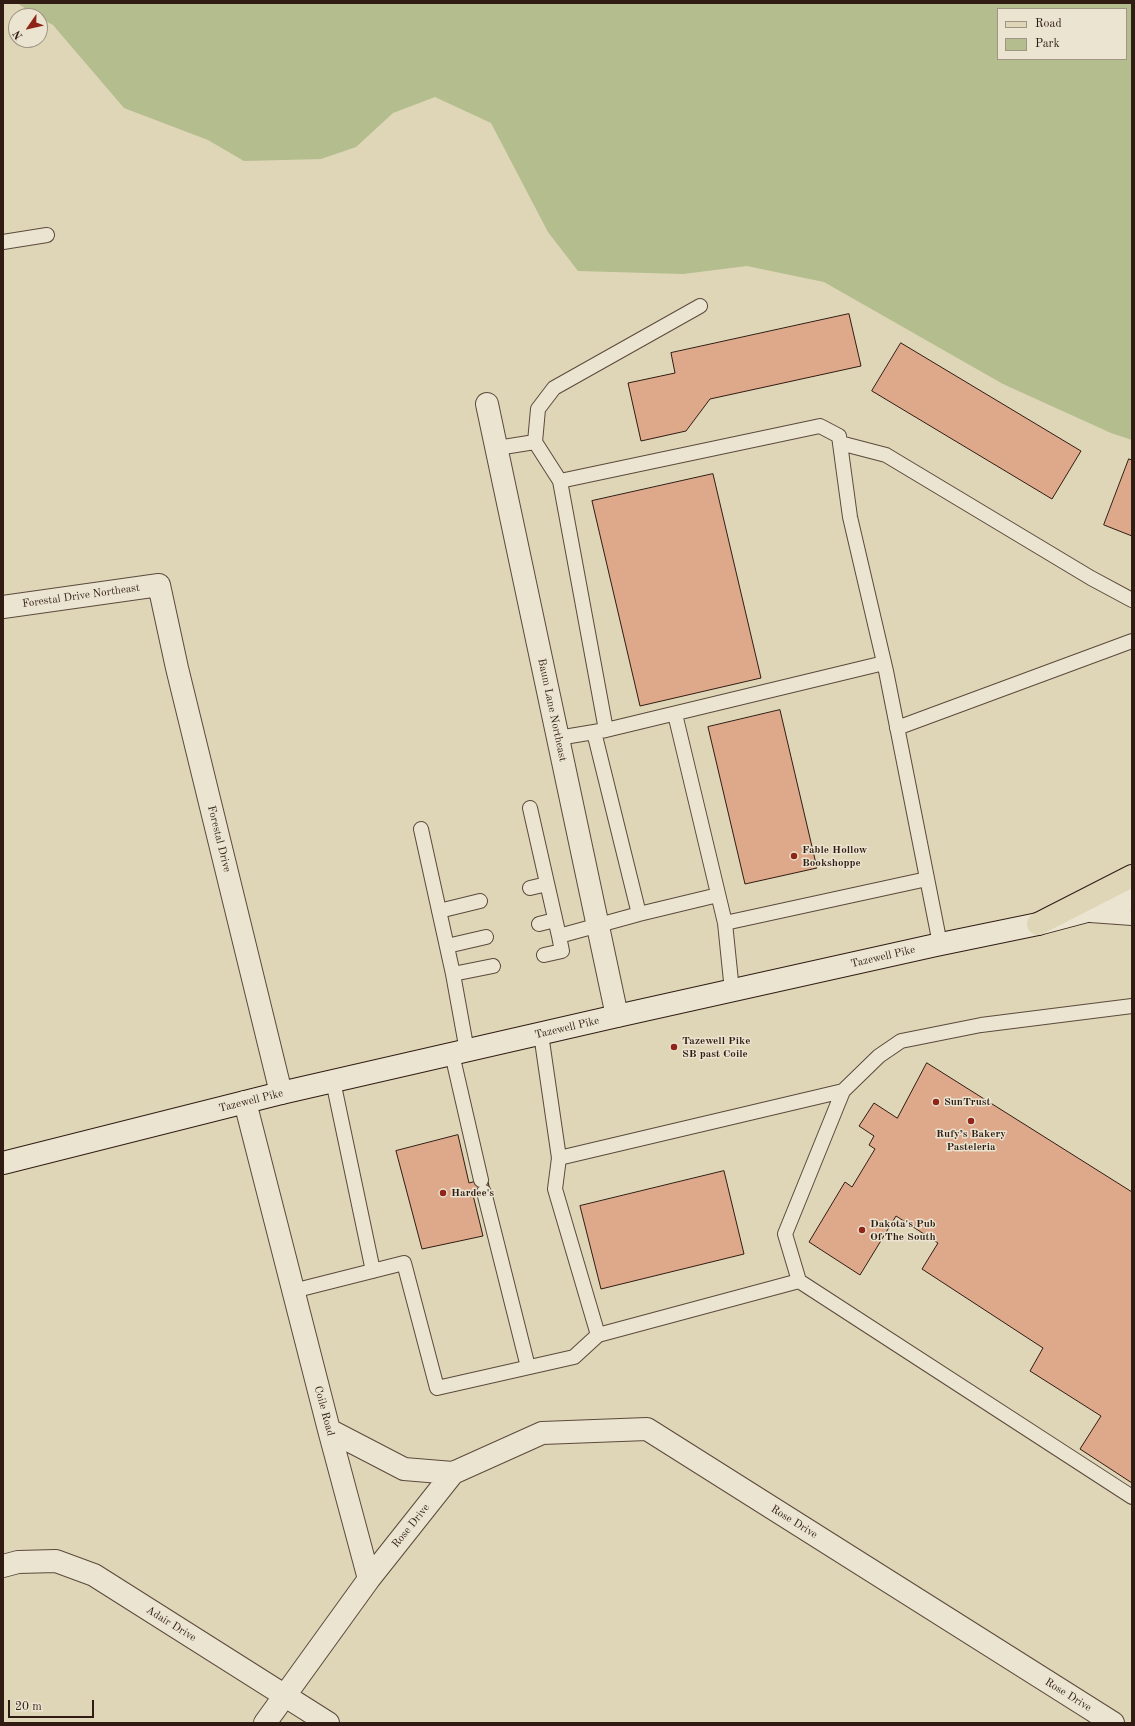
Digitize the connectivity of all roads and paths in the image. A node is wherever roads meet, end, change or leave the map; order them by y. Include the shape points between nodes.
1 (47, 235) dead end
2 (3, 242) edge
3 (700, 306) dead end
4 (487, 404) dead end
5 (535, 442) junction
6 (840, 442) junction
7 (497, 448) junction
8 (560, 481) junction
9 (159, 585) joint
10 (1132, 600) edge
11 (3, 607) edge
12 (1132, 641) edge
13 (884, 664) junction
14 (675, 714) junction
15 (897, 728) junction
16 (600, 731) junction
17 (558, 738) junction
18 (530, 808) dead end
19 (421, 829) dead end
20 (1132, 876) edge
21 (927, 879) junction
22 (547, 884) junction
23 (530, 888) dead end
24 (718, 895) junction
25 (1132, 899) edge
26 (480, 901) dead end
27 (439, 911) junction
28 (639, 914) junction
29 (1074, 914) junction
30 (1132, 918) edge
31 (555, 920) junction
32 (725, 923) junction
33 (538, 924) dead end
34 (1038, 924) junction
35 (598, 926) junction
36 (559, 936) junction
37 (486, 937) dead end
38 (940, 944) junction
39 (447, 946) junction
40 (544, 955) dead end
41 (493, 966) dead end
42 (453, 974) junction
43 (732, 990) junction
44 (1132, 1006) edge
45 (617, 1016) junction
46 (542, 1034) junction
47 (459, 1052) junction
48 (333, 1081) junction
49 (843, 1090) junction
50 (281, 1093) junction
51 (245, 1102) junction
52 (559, 1158) junction
53 (3, 1163) edge
54 (373, 1270) junction
55 (799, 1281) junction
56 (293, 1291) junction
57 (598, 1335) junction
58 (528, 1367) junction
59 (329, 1430) junction
60 (453, 1473) junction
61 (1132, 1496) edge
62 (3, 1566) edge
63 (369, 1579) junction
64 (284, 1696) junction
65 (266, 1723) edge
66 (328, 1723) edge
67 (1113, 1723) edge

1 - 2 lane
3 - 5 lane via 554,388 538,409
4 - 7 street, Baum Lane Northeast
5 - 7 lane
5 - 8 lane
6 - 8 lane via 839,436 820,426
6 - 10 lane via 886,455
6 - 13 lane via 850,517
7 - 17 street, Baum Lane Northeast
8 - 16 lane
9 - 11 street, Forestal Drive Northeast
9 - 50 street, Forestal Drive
12 - 15 lane
13 - 14 lane
13 - 15 lane
14 - 16 lane
14 - 24 lane
15 - 21 lane
16 - 17 lane
16 - 28 lane
17 - 35 street, Baum Lane Northeast
18 - 22 lane
19 - 27 lane
20 - 34 main road
21 - 32 lane
21 - 38 lane
22 - 23 lane
22 - 31 lane
24 - 28 lane
24 - 32 lane
25 - 29 street, Tazewell Pike
26 - 27 lane
27 - 39 lane
28 - 35 lane
29 - 30 lane
29 - 34 street, Tazewell Pike
31 - 33 lane
31 - 36 lane
32 - 43 lane
34 - 38 street, Tazewell Pike
35 - 36 lane
35 - 45 street, Baum Lane Northeast
36 - 40 lane via 562,951
37 - 39 lane
38 - 43 street, Tazewell Pike
39 - 42 lane
41 - 42 lane
42 - 47 lane
43 - 45 street, Tazewell Pike
44 - 49 lane via 981,1025 901,1041 879,1056
45 - 46 street, Tazewell Pike
46 - 47 street, Tazewell Pike
46 - 52 lane
47 - 48 street, Tazewell Pike
47 - 58 lane via 482,1186
48 - 50 street, Tazewell Pike
48 - 54 lane
49 - 52 lane
49 - 55 lane via 785,1234
50 - 51 street, Tazewell Pike
51 - 53 street, Tazewell Pike
51 - 56 street, Coile Road
52 - 57 lane via 556,1188
54 - 56 lane
54 - 58 lane via 404,1263 437,1388
55 - 57 lane
55 - 61 lane
56 - 59 street, Coile Road
57 - 58 lane via 574,1357
59 - 60 street, Rose Drive via 404,1470
59 - 63 street, Coile Road
60 - 63 street, Rose Drive
60 - 67 street, Rose Drive via 542,1433 647,1429
62 - 64 street, Adair Drive via 18,1562 56,1561 94,1575
63 - 64 street
64 - 65 street
64 - 66 street, Adair Drive

